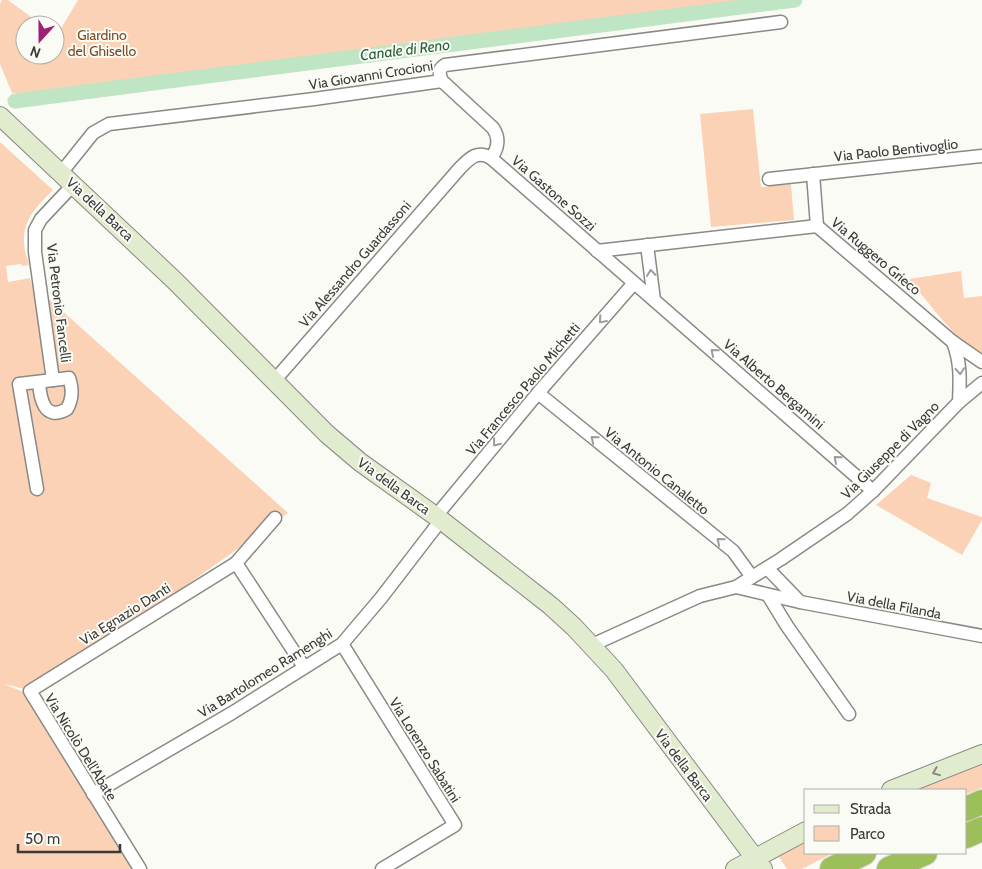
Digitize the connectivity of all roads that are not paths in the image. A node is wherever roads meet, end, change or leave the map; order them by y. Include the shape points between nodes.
1 (781, 22) dead end
2 (442, 81) junction
3 (2, 114) edge
4 (982, 156) edge
5 (491, 158) junction
6 (460, 168) joint
7 (813, 174) junction
8 (67, 179) junction
9 (769, 179) dead end
10 (817, 226) junction
11 (647, 245) junction
12 (597, 251) junction
13 (634, 283) junction
14 (654, 300) junction
15 (953, 342) junction
16 (982, 362) edge
17 (53, 380) junction
18 (274, 381) junction
19 (39, 382) junction
20 (982, 384) edge
21 (538, 393) junction
22 (959, 402) junction
23 (37, 489) dead end
24 (873, 491) junction
25 (275, 518) dead end
26 (439, 518) junction
27 (236, 563) junction
28 (767, 568) junction
29 (752, 577) junction
30 (736, 587) junction
31 (768, 595) junction
32 (800, 602) junction
33 (788, 626) junction
34 (982, 636) edge
35 (342, 644) junction
36 (592, 645) junction
37 (304, 667) junction
38 (30, 691) joint
39 (849, 714) dead end
40 (982, 754) edge
41 (894, 789) edge
42 (93, 794) junction
43 (982, 802) edge
44 (967, 809) edge
45 (982, 829) edge
46 (804, 832) edge
47 (967, 836) edge
48 (862, 854) edge
49 (923, 854) edge
50 (759, 863) edge
51 (140, 869) edge
52 (382, 869) edge
53 (734, 869) edge
54 (832, 869) edge
55 (889, 869) edge

1 - 2 street, Via Giovanni Crocioni via 448,64 440,70
2 - 5 street, Via Gastone Sozzi via 494,128 498,143
2 - 8 street, Via Giovanni Crocioni via 109,124 93,133
3 - 8 street, Via della Barca
4 - 7 street, Via Paolo Bentivoglio
5 - 6 street, Via Gastone Sozzi via 475,155
5 - 12 street, Via Gastone Sozzi
6 - 18 street, Via Alessandro Guardassoni
7 - 9 street, Via Paolo Bentivoglio
7 - 10 street
8 - 17 street, Via Petronio Fancelli via 36,230
8 - 18 street, Via della Barca
10 - 11 street, Via Ruggero Grieco
10 - 15 street, Via Ruggero Grieco
11 - 12 street, Via Ruggero Grieco
14 -> 11 street
12 - 13 street, Via Gastone Sozzi
13 - 14 street, Via Alberto Bergamini
13 -> 21 street, Via Francesco Paolo Michetti
24 -> 14 street, Via Alberto Bergamini
15 - 16 street, Via Ruggero Grieco
15 -> 22 street via 961,375
17 - 19 street, Via Petronio Fancelli
17 - 19 street, Via Petronio Fancelli via 69,378 71,401 63,411 45,407
18 - 26 street, Via della Barca via 360,462
19 - 23 street, Via Petronio Fancelli via 20,384
20 - 22 street, Via Giuseppe di Vagno
21 -> 26 street, Via Francesco Paolo Michetti
29 -> 21 street, Via Antonio Canaletto via 733,551
22 - 24 street, Via Giuseppe di Vagno
24 - 28 street, Via Giuseppe di Vagno via 847,514
25 - 27 street, Via Egnazio Danti
26 - 35 street, Via Bartolomeo Ramenghi via 381,598
26 - 36 street, Via della Barca via 551,606
27 - 37 street
27 - 38 street, Via Egnazio Danti
28 - 29 street, Via della Filanda
28 - 32 street
29 - 30 street, Via della Filanda
30 - 31 street, Via della Filanda
30 - 36 street, Via della Filanda via 700,596
31 - 32 street, Via della Filanda
31 - 33 street
32 - 33 street via 791,611
32 - 34 street, Via della Filanda
33 - 39 street
35 - 37 street, Via Bartolomeo Ramenghi
35 - 52 street, Via Lorenzo Sabatini via 455,825
36 - 50 street, Via della Barca
37 - 42 street, Via Bartolomeo Ramenghi
38 - 42 street, Via Nicolò Dell'Abate
40 -> 41 street
42 - 51 street, Via Nicolò Dell'Abate
43 - 44 highway
45 - 47 highway
46 - 50 street
48 - 54 highway
49 - 55 highway
50 - 53 street

